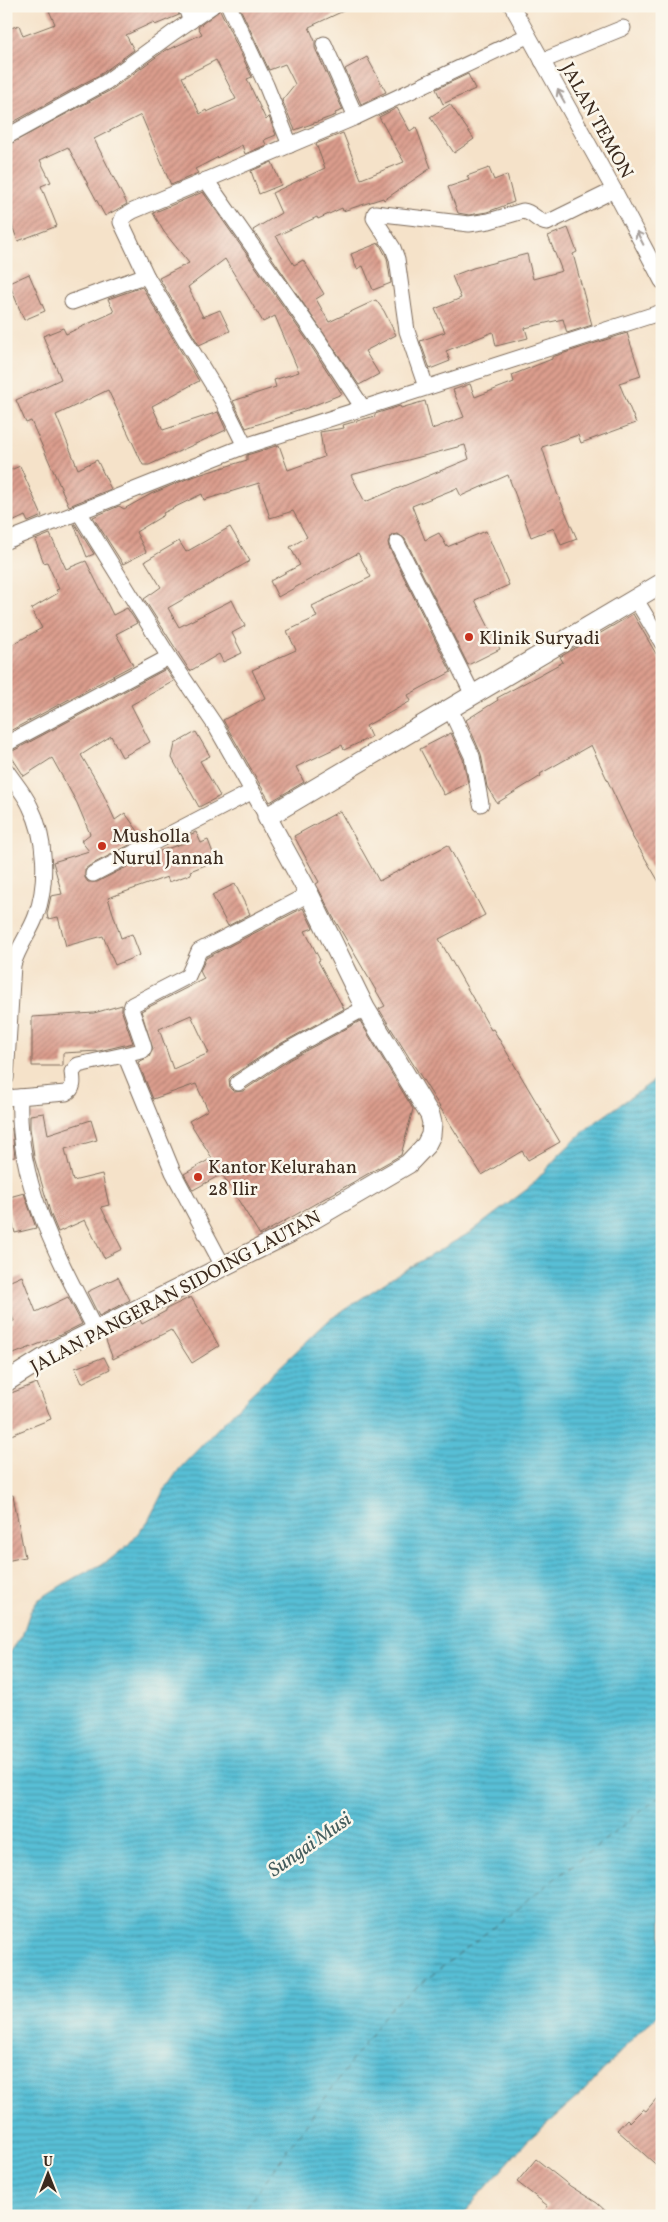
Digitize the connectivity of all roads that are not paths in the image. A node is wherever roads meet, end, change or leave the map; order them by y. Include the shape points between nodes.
1 (185, 6) edge
2 (212, 6) edge
3 (229, 6) edge
4 (512, 6) edge
5 (191, 21) junction
6 (622, 28) dead end
7 (527, 36) junction
8 (324, 44) dead end
9 (542, 61) junction
10 (356, 117) junction
11 (6, 137) edge
12 (290, 145) junction
13 (206, 180) junction
14 (614, 190) junction
15 (147, 277) junction
16 (662, 281) edge
17 (72, 302) dead end
18 (662, 312) edge
19 (426, 387) junction
20 (363, 408) junction
21 (245, 446) junction
22 (79, 512) junction
23 (6, 541) edge
24 (397, 544) dead end
25 (662, 583) edge
26 (635, 598) junction
27 (662, 643) edge
28 (169, 657) junction
29 (473, 695) junction
30 (450, 709) junction
31 (6, 744) edge
32 (6, 770) edge
33 (251, 792) junction
34 (481, 804) dead end
35 (267, 817) junction
36 (93, 874) dead end
37 (309, 894) junction
38 (365, 1008) junction
39 (125, 1055) junction
40 (6, 1078) edge
41 (238, 1083) dead end
42 (13, 1097) edge
43 (224, 1268) junction
44 (96, 1331) junction
45 (6, 1382) edge

1 - 5 street
2 - 5 street
3 - 12 street
4 - 7 street, JALAN TEMON
5 - 11 street via 106,82
6 - 9 street
7 - 9 street, JALAN TEMON
7 - 10 street
8 - 10 street
14 -> 9 street, JALAN TEMON
10 - 12 street
12 - 13 street
13 - 15 street via 123,217 121,222
13 - 20 street
16 -> 14 street, JALAN TEMON
14 - 19 street via 547,223 523,210 469,224 374,213 397,259 407,331
15 - 17 street
15 - 21 street via 222,400
18 - 19 street
19 - 20 street
20 - 21 street
21 - 22 street
22 - 23 street
22 - 28 street
24 - 29 street
25 - 26 street
26 - 27 street
26 - 29 street
28 - 31 street
28 - 33 street via 215,725
29 - 30 street
30 - 34 street via 472,756
30 - 35 street
32 - 40 street via 34,814 43,865 36,916 13,964
33 - 35 street
33 - 36 street
35 - 37 street, JALAN PANGERAN SIDOING LAUTAN
37 - 38 street, JALAN PANGERAN SIDOING LAUTAN
37 - 39 street via 199,951 188,976 132,1004 144,1048
38 - 41 street via 284,1052
38 - 43 street, JALAN PANGERAN SIDOING LAUTAN via 430,1115 431,1135 426,1145 408,1164
39 - 42 street via 78,1065 72,1072 73,1086 66,1093
39 - 43 street via 173,1172
42 - 44 street via 24,1163 34,1194 57,1255
43 - 44 street, JALAN PANGERAN SIDOING LAUTAN
44 - 45 street, JALAN PANGERAN SIDOING LAUTAN via 60,1348

